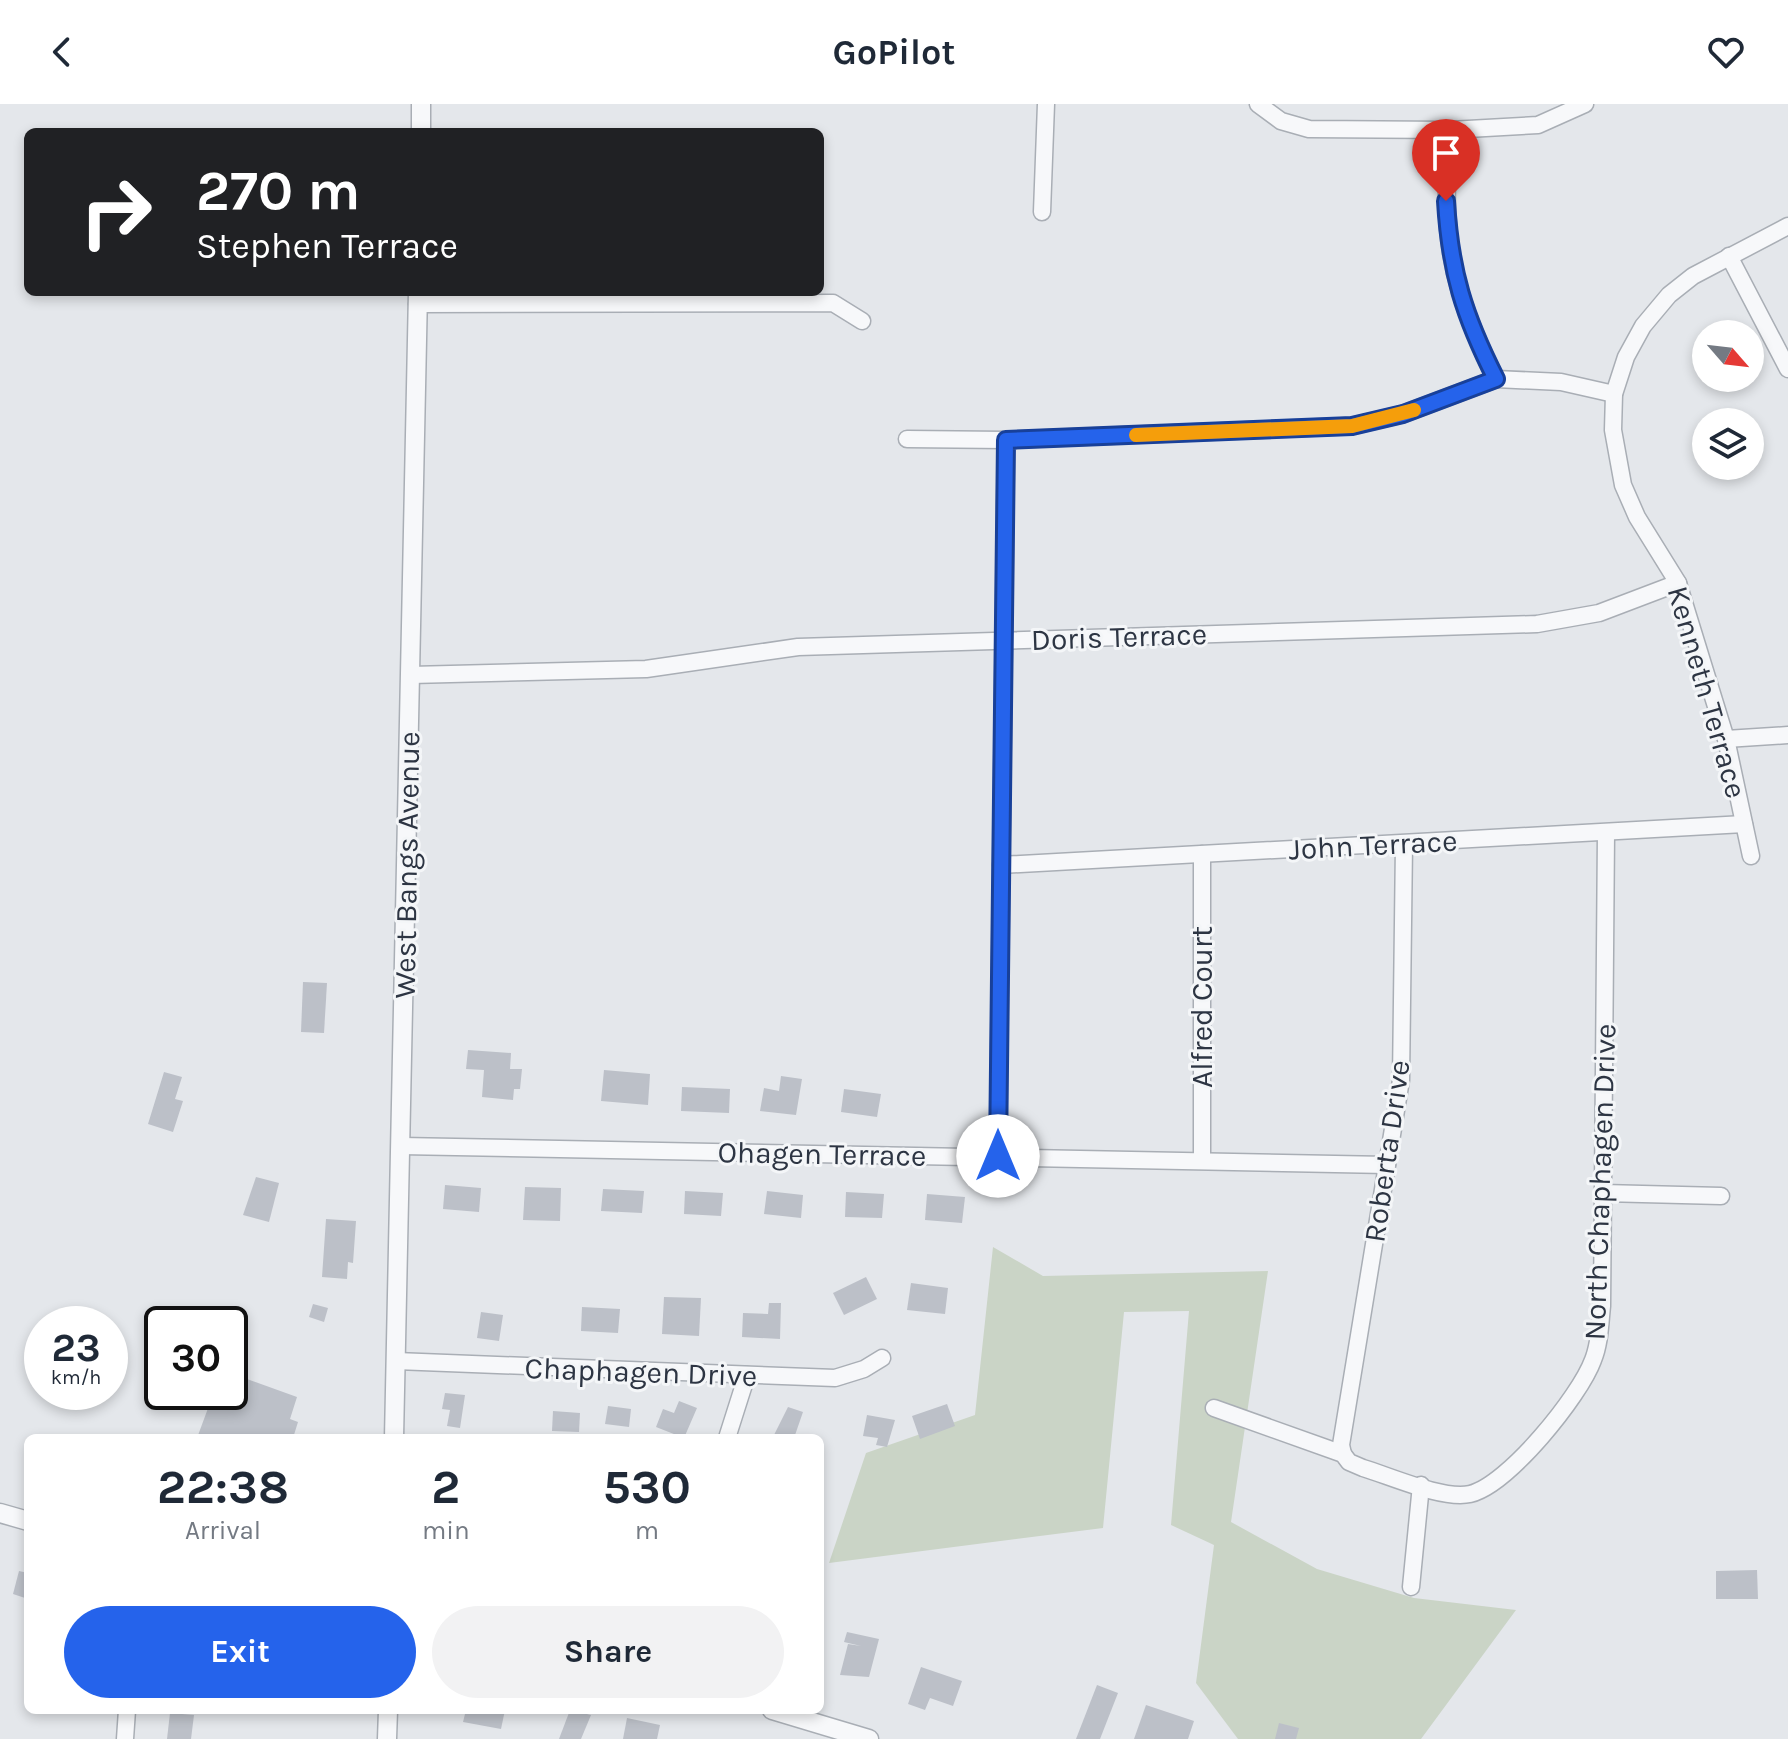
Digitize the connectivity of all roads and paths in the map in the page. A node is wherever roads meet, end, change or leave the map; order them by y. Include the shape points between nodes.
1 (421, 104) edge
2 (1046, 104) edge
3 (1585, 104) edge
4 (1259, 106) edge
5 (421, 128) edge
6 (1450, 130) junction
7 (1042, 212) dead end
8 (1788, 226) edge
9 (1729, 256) junction
10 (418, 298) edge
11 (862, 321) dead end
12 (1788, 369) edge
13 (1496, 379) junction
14 (1614, 394) junction
15 (907, 439) dead end
16 (1006, 440) junction
17 (1678, 583) junction
18 (1004, 641) junction
19 (411, 675) junction
20 (1788, 735) edge
21 (1726, 739) junction
22 (1744, 824) junction
23 (1606, 833) junction
24 (1404, 844) junction
25 (1202, 854) junction
26 (1751, 856) dead end
27 (1001, 865) junction
28 (401, 1146) junction
29 (998, 1156) junction
30 (1202, 1160) junction
31 (1387, 1165) junction
32 (1603, 1193) junction
33 (1721, 1196) dead end
34 (882, 1358) dead end
35 (396, 1361) junction
36 (747, 1375) junction
37 (1214, 1408) dead end
38 (394, 1434) edge
39 (728, 1434) edge
40 (1343, 1454) junction
41 (1421, 1485) junction
42 (0, 1513) edge
43 (24, 1520) edge
44 (1411, 1587) dead end
45 (127, 1714) edge
46 (388, 1714) edge
47 (785, 1714) edge
48 (125, 1739) edge
49 (387, 1739) edge
50 (869, 1739) edge

1 - 5 street
2 - 7 street
3 - 6 street via 1538,125
4 - 6 street via 1281,121 1309,129
6 - 13 street via 1446,201 1453,274 1469,324
8 - 9 street, Kenneth Terrace
9 - 12 street
9 - 14 street, Kenneth Terrace via 1693,276 1653,314 1626,357
10 - 11 street via 833,303
10 - 19 street, West Bangs Avenue
13 - 14 street via 1561,382
13 - 16 street via 1403,414 1352,426
14 - 17 street, Kenneth Terrace via 1613,430 1623,485
15 - 16 street
16 - 18 street
17 - 18 street, Doris Terrace via 1599,613 1537,624
17 - 21 street, Kenneth Terrace
18 - 19 street, Doris Terrace via 798,647 612,671
18 - 27 street
19 - 28 street, West Bangs Avenue
20 - 21 street
21 - 22 street, Kenneth Terrace
22 - 23 street, John Terrace
22 - 26 street, Kenneth Terrace
23 - 24 street, John Terrace
23 - 32 street, North Chaphagen Drive
24 - 25 street, John Terrace
24 - 31 street, Roberta Drive via 1403,1054
25 - 27 street, John Terrace
25 - 30 street, Alfred Court
27 - 29 street
28 - 29 street, Ohagen Terrace
28 - 35 street, West Bangs Avenue
29 - 30 street, Ohagen Terrace
30 - 31 street, Ohagen Terrace
31 - 40 street, Roberta Drive
32 - 33 street
32 - 41 street, North Chaphagen Drive via 1599,1341 1585,1379 1500,1480 1469,1494 1452,1495
34 - 36 street, Chaphagen Drive via 835,1378
35 - 36 street, Chaphagen Drive
35 - 38 street, West Bangs Avenue
36 - 39 street
37 - 40 street, North Chaphagen Drive
40 - 41 street, North Chaphagen Drive via 1363,1468
41 - 44 street
42 - 43 street
45 - 48 street
46 - 49 street
47 - 50 street

